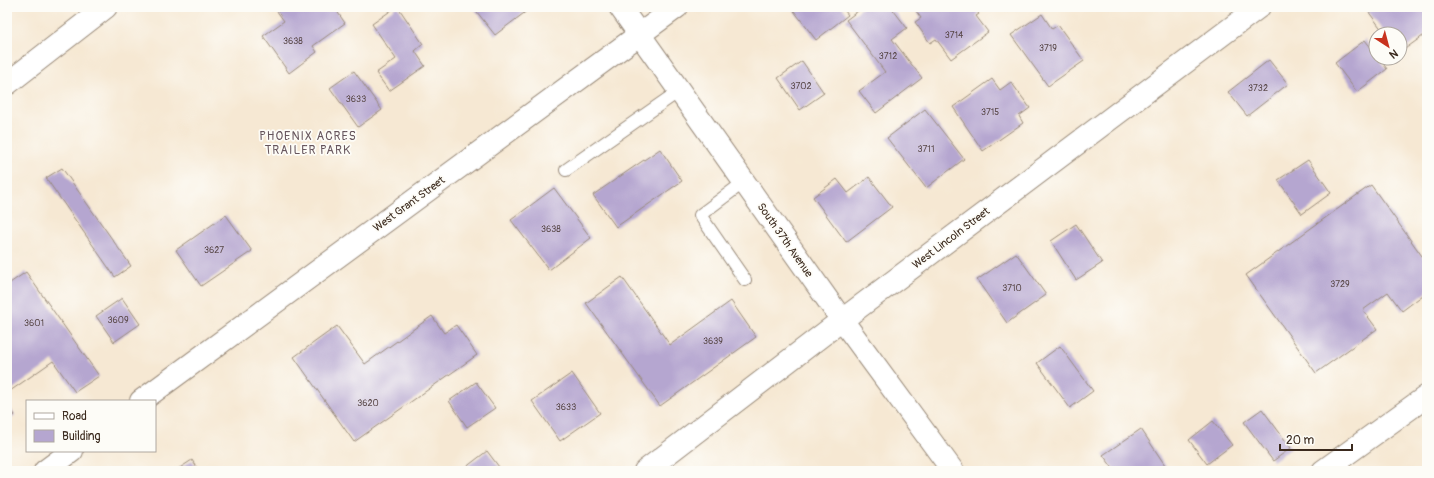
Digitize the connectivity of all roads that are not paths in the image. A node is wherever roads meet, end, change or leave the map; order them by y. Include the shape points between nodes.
1 (106, 7) edge
2 (620, 7) edge
3 (677, 7) edge
4 (1259, 7) edge
5 (639, 35) junction
6 (7, 84) edge
7 (679, 91) junction
8 (566, 170) dead end
9 (744, 182) junction
10 (745, 280) dead end
11 (842, 320) junction
12 (1427, 396) edge
13 (142, 400) edge
14 (71, 452) edge
15 (653, 469) edge
16 (45, 471) edge
17 (953, 471) edge
18 (1323, 471) edge

1 - 6 street
2 - 5 street, South 37th Avenue
3 - 5 street, West Grant Street
4 - 11 street, West Lincoln Street
5 - 7 street, South 37th Avenue
5 - 13 street, West Grant Street
7 - 8 lane
7 - 9 street, South 37th Avenue
9 - 10 lane via 700,215
9 - 11 street, South 37th Avenue
11 - 15 street, West Lincoln Street
11 - 17 street, South 37th Avenue
12 - 18 street
14 - 16 street

